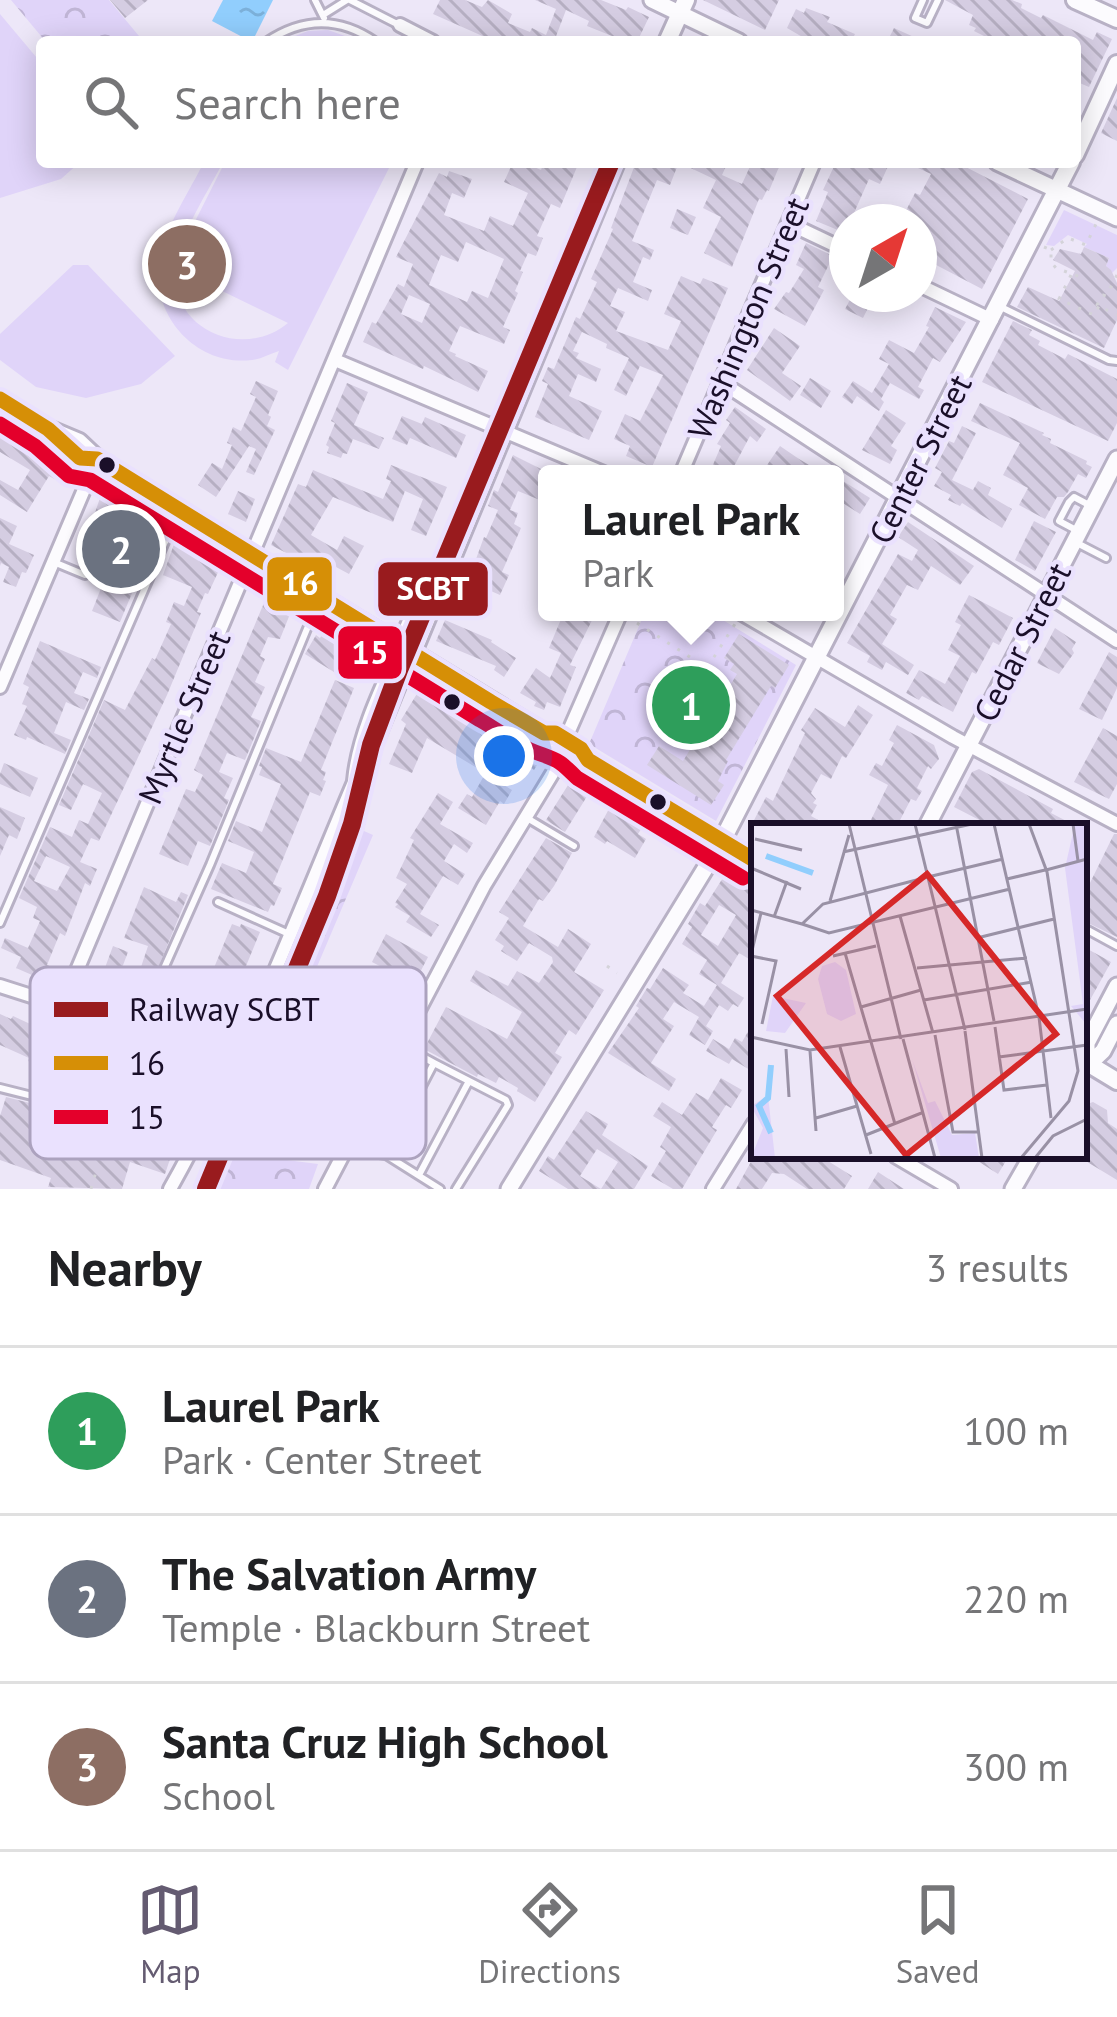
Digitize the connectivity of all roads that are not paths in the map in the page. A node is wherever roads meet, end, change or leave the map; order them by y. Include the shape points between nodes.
1 (315, 0) edge
2 (348, 0) edge
3 (923, 0) edge
4 (938, 0) edge
5 (1075, 0) edge
6 (673, 6) edge
7 (324, 18) junction
8 (1117, 20) edge
9 (400, 26) joint
10 (278, 36) edge
11 (367, 36) edge
12 (421, 36) edge
13 (657, 36) edge
14 (668, 36) edge
15 (728, 36) edge
16 (1117, 64) edge
17 (1081, 141) edge
18 (415, 168) edge
19 (601, 168) edge
20 (613, 168) edge
21 (811, 168) edge
22 (1010, 168) edge
23 (1068, 168) edge
24 (1058, 191) junction
25 (1117, 218) edge
26 (788, 224) junction
27 (829, 243) edge
28 (937, 292) edge
29 (995, 313) junction
30 (335, 360) junction
31 (1117, 361) edge
32 (721, 382) junction
33 (0, 399) edge
34 (498, 429) junction
35 (97, 459) junction
36 (584, 465) edge
37 (686, 465) edge
38 (1115, 467) edge
39 (900, 498) junction
40 (179, 511) junction
41 (1077, 536) junction
42 (252, 555) junction
43 (1106, 558) dead end
44 (53, 561) junction
45 (85, 575) dead end
46 (1047, 593) junction
47 (320, 598) junction
48 (844, 605) edge
49 (617, 621) edge
50 (745, 621) edge
51 (836, 621) edge
52 (1114, 635) edge
53 (406, 651) junction
54 (816, 659) junction
55 (0, 687) edge
56 (566, 745) junction
57 (968, 746) junction
58 (527, 818) junction
59 (1116, 819) edge
60 (929, 823) edge
61 (722, 841) junction
62 (574, 847) dead end
63 (751, 858) edge
64 (218, 902) dead end
65 (0, 923) edge
66 (1087, 930) edge
67 (289, 934) junction
68 (1117, 946) edge
69 (78, 967) edge
70 (165, 967) edge
71 (275, 967) edge
72 (0, 986) edge
73 (1117, 986) edge
74 (30, 996) edge
75 (426, 997) edge
76 (1117, 1024) edge
77 (1087, 1043) edge
78 (426, 1059) edge
79 (434, 1063) junction
80 (1087, 1063) edge
81 (1087, 1065) edge
82 (426, 1078) edge
83 (469, 1081) junction
84 (1117, 1081) edge
85 (0, 1088) edge
86 (30, 1095) edge
87 (751, 1128) edge
88 (186, 1159) edge
89 (341, 1159) edge
90 (392, 1159) edge
91 (900, 1159) edge
92 (1030, 1159) edge
93 (418, 1175) junction
94 (170, 1189) edge
95 (326, 1189) edge
96 (440, 1189) edge
97 (456, 1189) edge
98 (509, 1189) edge
99 (713, 1189) edge
100 (950, 1189) edge
101 (1013, 1189) edge

1 - 7 lane
2 - 7 lane
2 - 9 lane
3 - 4 lane via 915,18 927,23
5 - 8 main road
6 - 13 main road
6 - 14 main road
6 - 15 street
7 - 10 lane
7 - 11 lane
9 - 12 street
16 - 17 main road, Center Street
18 - 30 street, Myrtle Street
19 - 34 main road
20 - 34 main road
21 - 26 street, Washington Street
22 - 24 street
23 - 24 main road, Center Street
24 - 25 street
24 - 29 main road, Center Street
26 - 27 street
26 - 32 street, Washington Street
28 - 29 street
29 - 31 lane
29 - 39 main road, Center Street
30 - 34 street
30 - 42 street, Myrtle Street
32 - 37 street, Washington Street
32 - 39 street
33 - 35 main road
34 - 36 street
34 - 53 main road
35 - 40 main road
35 - 44 street
38 - 41 street, Cedar Street
39 - 46 street
39 - 48 main road, Center Street
40 - 42 main road
40 - 65 lane
41 - 43 lane
41 - 46 street, Cedar Street
42 - 47 main road
42 - 69 street, Myrtle Street
44 - 45 lane
44 - 55 street
46 - 52 street
46 - 57 street, Cedar Street
47 - 53 main road
47 - 70 lane
49 - 56 street
50 - 54 street
51 - 54 main road, Center Street
53 - 56 main road
53 - 67 street via 374,747
54 - 57 street
54 - 61 main road, Center Street
56 - 58 street
56 - 61 main road
57 - 59 street
57 - 60 street, Cedar Street
58 - 62 lane
58 - 75 street
61 - 63 main road
61 - 98 street, Center Street
64 - 67 lane
66 - 68 lane
67 - 71 street
72 - 74 street
73 - 77 street
76 - 80 street
78 - 79 lane
79 - 82 lane
79 - 83 lane
81 - 84 main road
83 - 93 lane
83 - 97 lane via 508,1106
85 - 86 lane
87 - 99 street
88 - 94 street
89 - 95 street
90 - 93 lane
91 - 100 street
92 - 101 street
93 - 96 lane

